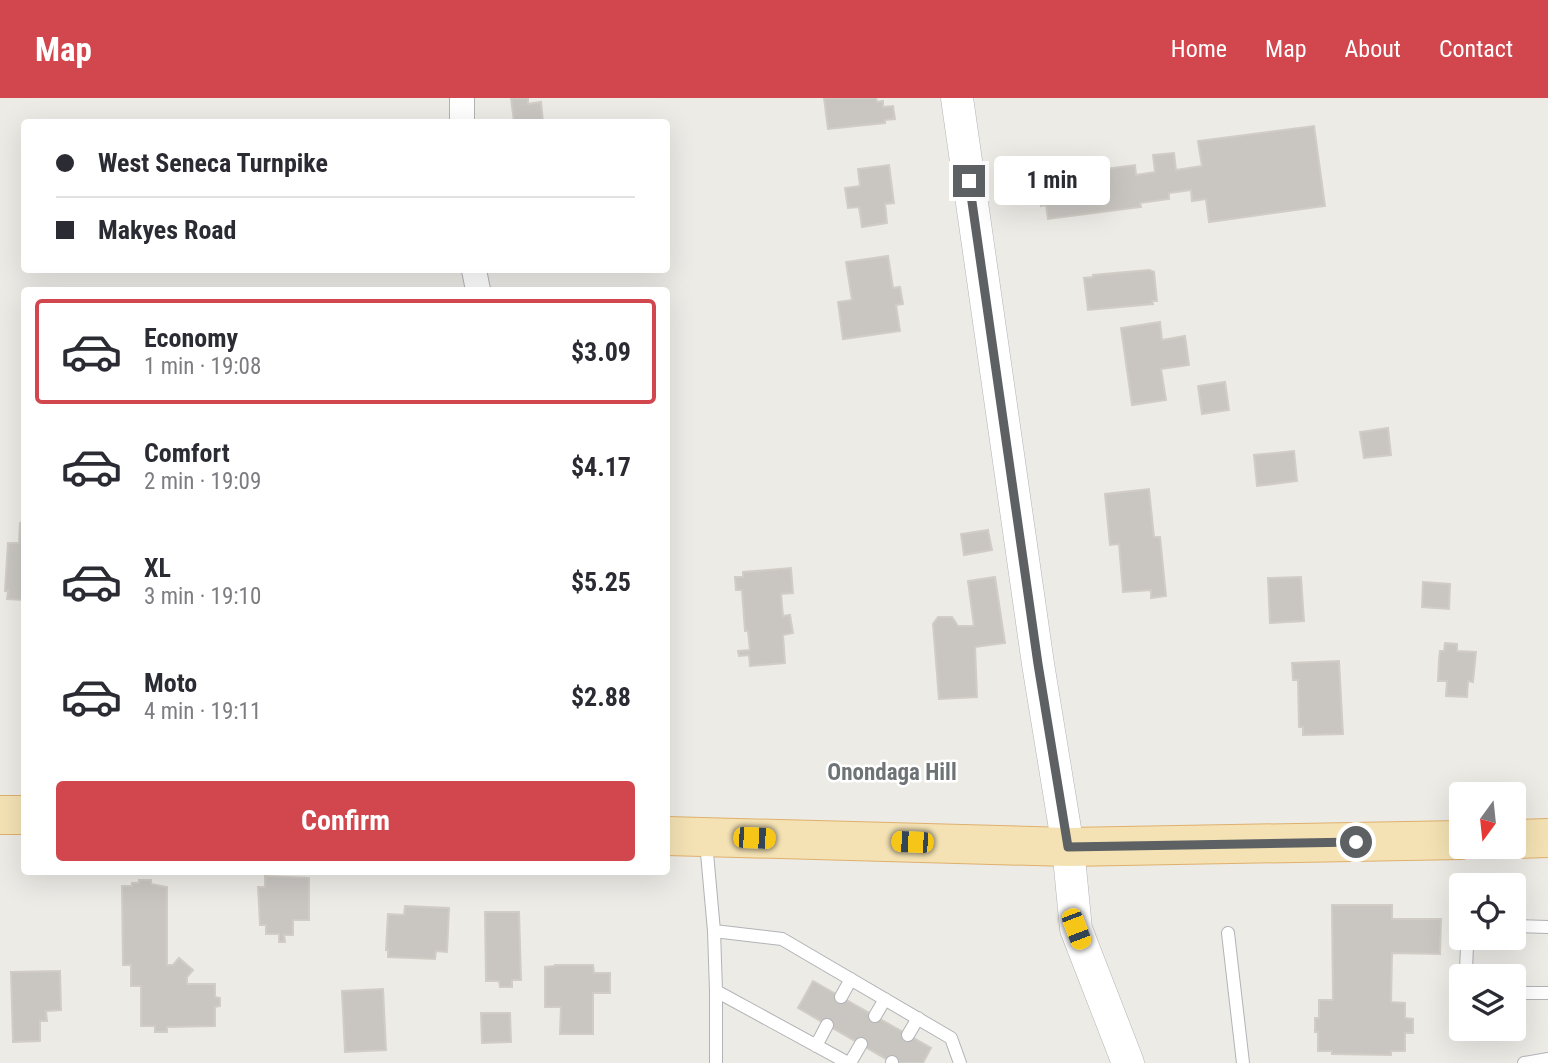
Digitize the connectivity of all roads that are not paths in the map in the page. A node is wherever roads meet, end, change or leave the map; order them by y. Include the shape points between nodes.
1 (461, 98) edge
2 (957, 98) edge
3 (462, 119) edge
4 (0, 815) edge
5 (21, 815) edge
6 (670, 835) edge
7 (706, 837) junction
8 (1548, 838) edge
9 (1526, 839) edge
10 (1449, 840) edge
11 (1068, 847) junction
12 (1526, 926) edge
13 (1548, 927) edge
14 (714, 931) junction
15 (1228, 933) dead end
16 (851, 979) junction
17 (716, 992) junction
18 (1526, 993) edge
19 (1548, 993) edge
20 (841, 997) dead end
21 (885, 999) junction
22 (875, 1016) dead end
23 (918, 1018) junction
24 (827, 1025) dead end
25 (908, 1035) dead end
26 (861, 1044) dead end
27 (816, 1046) junction
28 (1548, 1059) edge
29 (716, 1063) edge
30 (849, 1063) edge
31 (960, 1063) edge
32 (1128, 1063) edge
33 (1243, 1063) edge
34 (1524, 1063) edge

1 - 3 street
2 - 11 street
4 - 5 main road
6 - 7 main road
7 - 11 main road
7 - 14 lane
8 - 9 main road
10 - 11 main road
11 - 32 street via 1076,929
12 - 13 lane
14 - 16 lane via 782,939
14 - 17 lane
15 - 33 lane
16 - 20 lane
16 - 21 lane
17 - 27 lane
17 - 29 lane
18 - 19 lane
21 - 22 lane
21 - 23 lane
23 - 25 lane
23 - 31 lane via 951,1038
24 - 27 lane
26 - 30 lane
27 - 30 lane
28 - 34 lane

